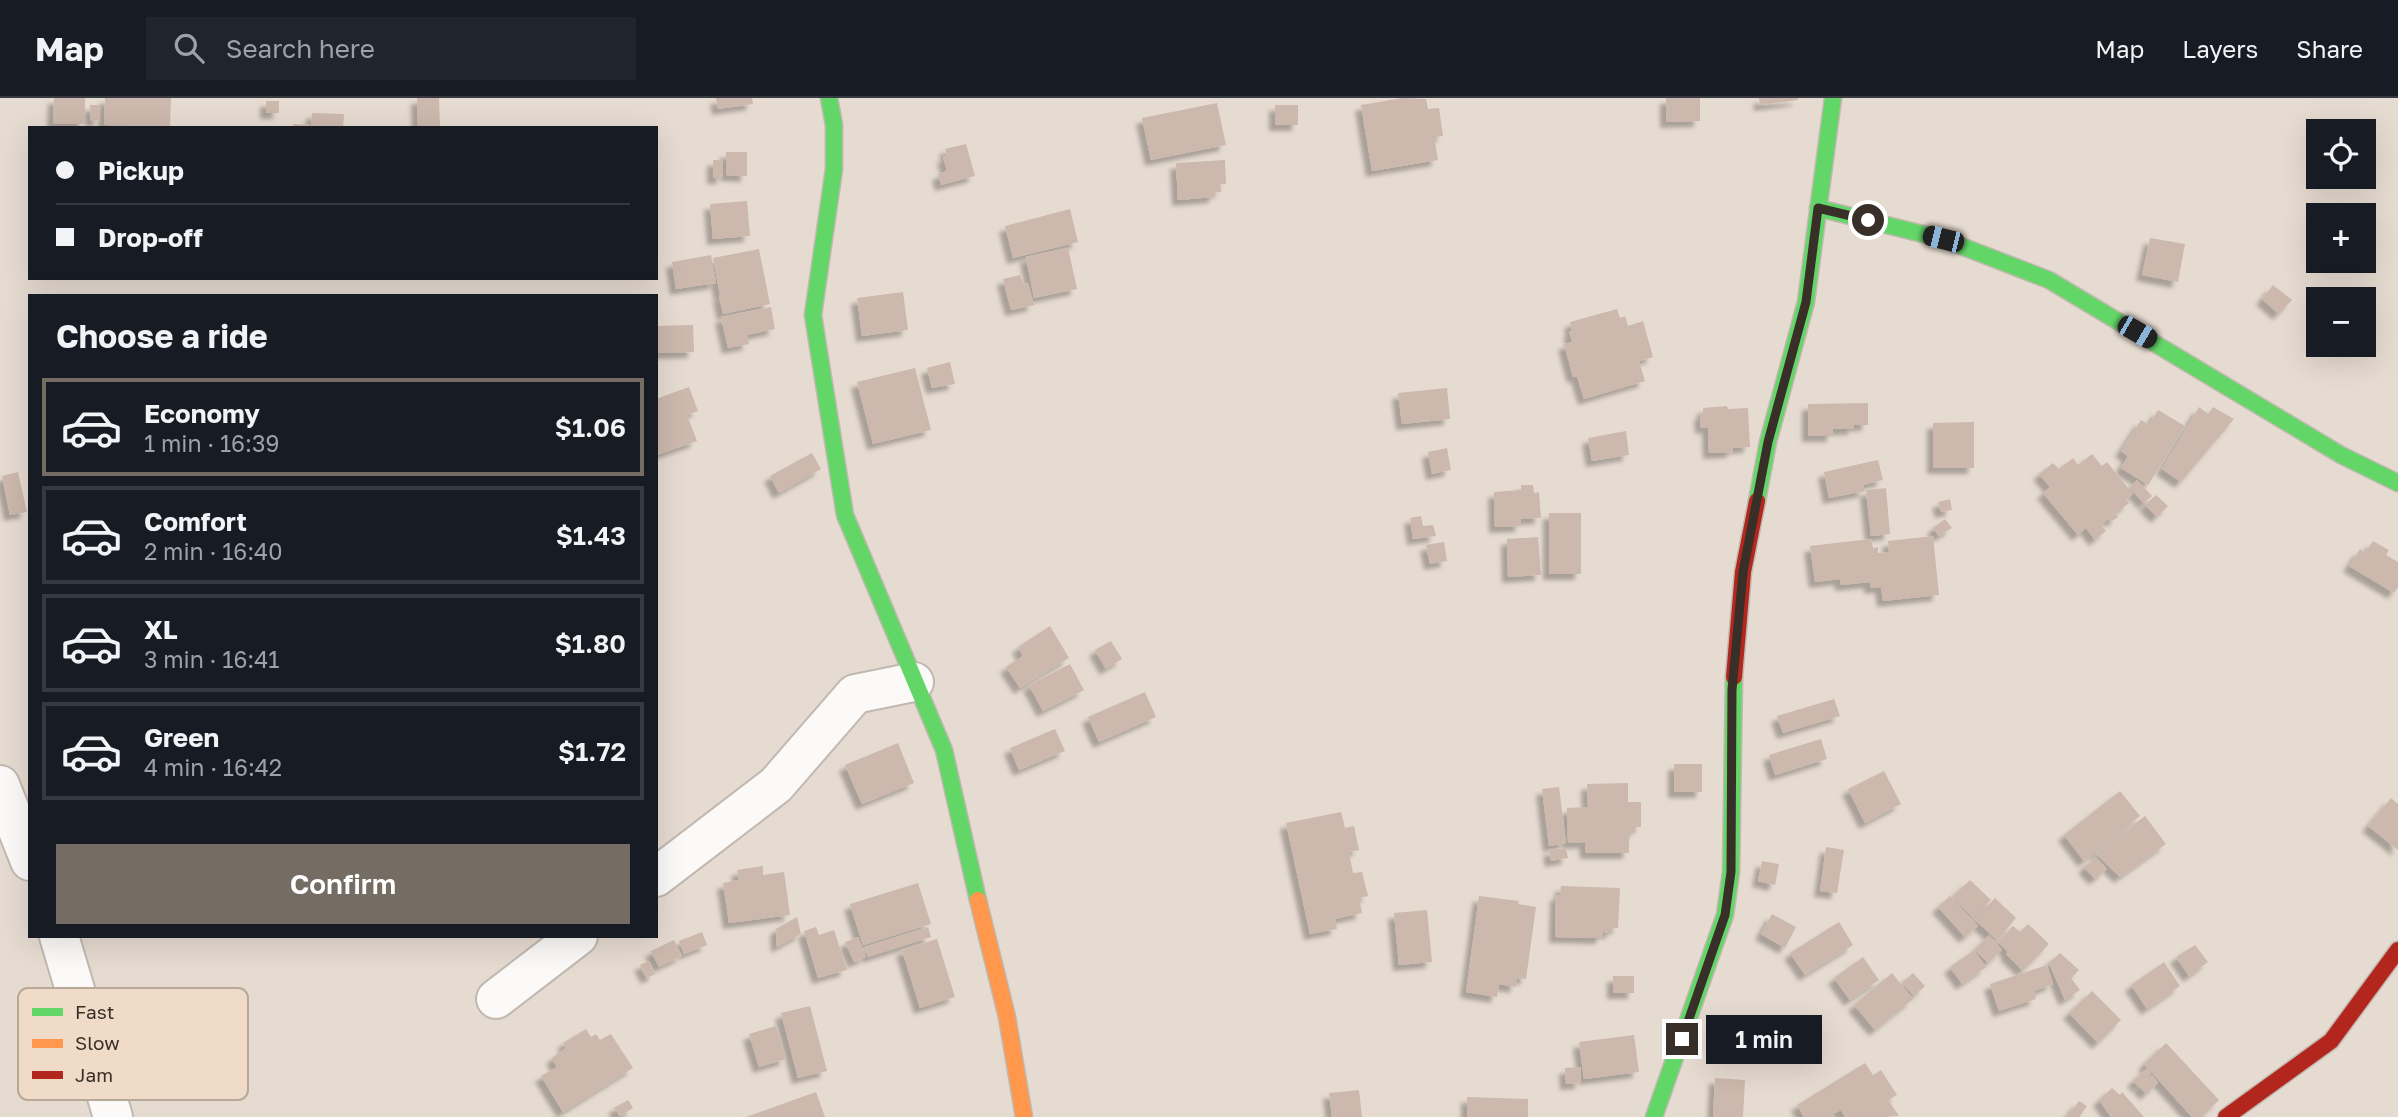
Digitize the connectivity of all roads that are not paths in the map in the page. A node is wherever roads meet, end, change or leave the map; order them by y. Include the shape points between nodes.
1 (829, 98) edge
2 (1833, 98) edge
3 (1818, 208) junction
4 (2398, 483) edge
5 (914, 682) junction
6 (0, 785) edge
7 (28, 856) edge
8 (658, 875) edge
9 (60, 938) edge
10 (575, 938) edge
11 (2398, 950) edge
12 (75, 988) edge
13 (496, 999) dead end
14 (108, 1100) edge
15 (113, 1117) edge
16 (1024, 1117) edge
17 (1654, 1117) edge
18 (2226, 1117) edge

1 - 5 street via 834,169 813,315 821,370 845,515
2 - 3 street
3 - 4 street via 1943,239 2049,280 2340,455
3 - 17 street via 1806,302 1768,442 1743,572 1732,690 1731,872 1725,915
5 - 8 street via 855,694 776,785
5 - 16 street via 944,750 1007,1017
6 - 7 street
9 - 12 street
10 - 13 street
11 - 18 street via 2331,1041
14 - 15 street

